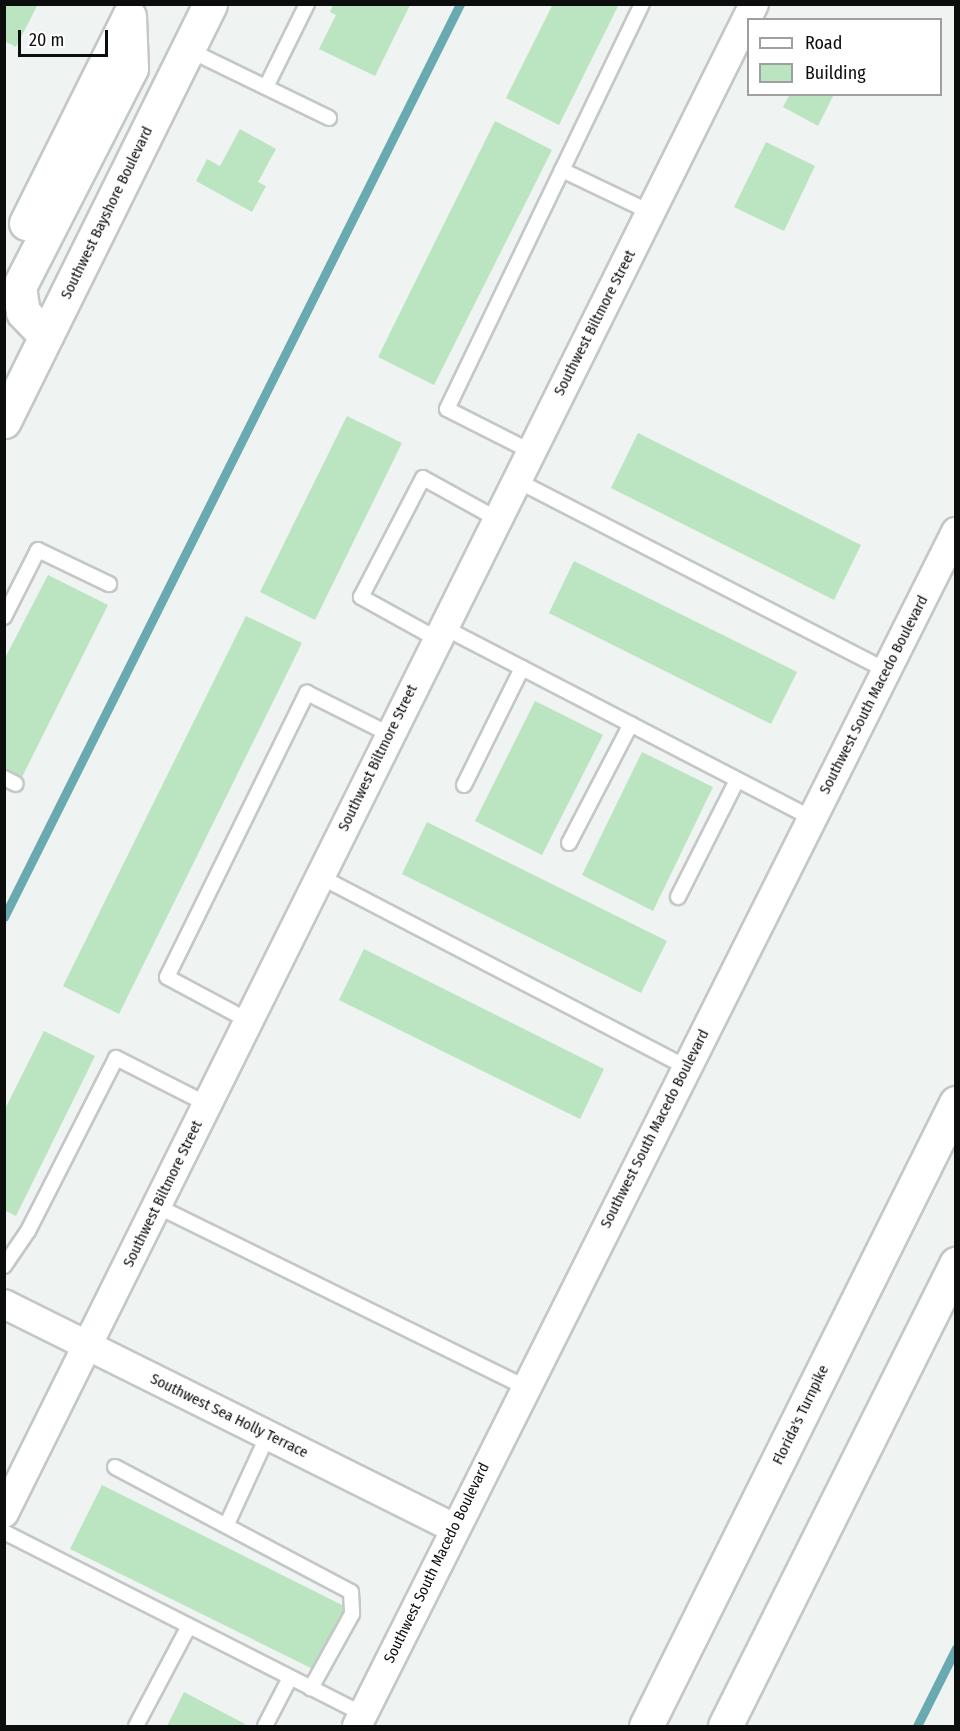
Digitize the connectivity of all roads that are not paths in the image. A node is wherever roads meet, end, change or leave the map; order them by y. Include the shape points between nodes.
1 (210, 4) edge
2 (307, 4) edge
3 (642, 4) edge
4 (754, 4) edge
5 (132, 10) edge
6 (188, 49) junction
7 (266, 87) junction
8 (329, 118) dead end
9 (562, 170) junction
10 (650, 212) junction
11 (4, 267) edge
12 (46, 336) junction
13 (4, 421) edge
14 (530, 451) junction
15 (516, 480) junction
16 (497, 519) junction
17 (956, 532) edge
18 (109, 584) dead end
19 (4, 617) edge
20 (440, 633) junction
21 (522, 668) junction
22 (886, 670) junction
23 (631, 724) junction
24 (389, 734) junction
25 (737, 780) junction
26 (464, 786) dead end
27 (811, 818) junction
28 (569, 843) dead end
29 (319, 876) junction
30 (678, 897) dead end
31 (249, 1021) junction
32 (686, 1067) junction
33 (956, 1103) edge
34 (207, 1104) junction
35 (157, 1206) junction
36 (956, 1264) edge
37 (4, 1266) edge
38 (4, 1304) edge
39 (87, 1345) junction
40 (525, 1387) junction
41 (268, 1435) junction
42 (115, 1467) dead end
43 (4, 1513) edge
44 (227, 1524) junction
45 (454, 1528) junction
46 (4, 1532) edge
47 (189, 1626) junction
48 (290, 1678) junction
49 (311, 1688) junction
50 (360, 1720) edge
51 (136, 1726) edge
52 (265, 1726) edge
53 (646, 1726) edge
54 (725, 1726) edge

1 - 6 main road, Southwest Bayshore Boulevard
2 - 7 lane
3 - 9 lane
4 - 10 street, Southwest Biltmore Street
5 - 11 main road
5 - 12 main road via 130,68 19,287 24,312
6 - 7 lane
6 - 12 main road, Southwest Bayshore Boulevard
7 - 8 lane
9 - 10 lane
9 - 14 lane via 447,409
10 - 14 street, Southwest Biltmore Street
12 - 13 main road, Southwest Bayshore Boulevard
14 - 15 street, Southwest Biltmore Street
15 - 16 street, Southwest Biltmore Street
15 - 22 lane
16 - 20 street, Southwest Biltmore Street
16 - 20 lane via 423,478 361,597
17 - 22 street, Southwest South Macedo Boulevard
18 - 19 lane via 38,550
20 - 21 lane
20 - 24 street, Southwest Biltmore Street
21 - 23 lane
21 - 26 lane
22 - 27 street, Southwest South Macedo Boulevard
23 - 25 lane
23 - 28 lane
24 - 29 street, Southwest Biltmore Street
24 - 31 lane via 307,693 167,977
25 - 27 lane
25 - 30 lane
27 - 32 street, Southwest South Macedo Boulevard
29 - 31 street, Southwest Biltmore Street
29 - 32 lane
31 - 34 street, Southwest Biltmore Street
32 - 40 street, Southwest South Macedo Boulevard
33 - 53 main road, Florida's Turnpike
34 - 35 street, Southwest Biltmore Street
34 - 37 lane via 116,1058 28,1231
35 - 39 street, Southwest Biltmore Street
35 - 40 lane
36 - 54 main road
38 - 39 street, Southwest Sea Holly Terrace
39 - 41 street, Southwest Sea Holly Terrace
39 - 43 street, Southwest Biltmore Street
40 - 45 street, Southwest South Macedo Boulevard
41 - 44 lane
41 - 45 street, Southwest Sea Holly Terrace
42 - 44 lane
44 - 49 lane via 351,1592 352,1614
45 - 50 street, Southwest South Macedo Boulevard
46 - 47 lane
47 - 48 lane
47 - 51 lane
48 - 49 lane
48 - 52 lane
49 - 50 lane

